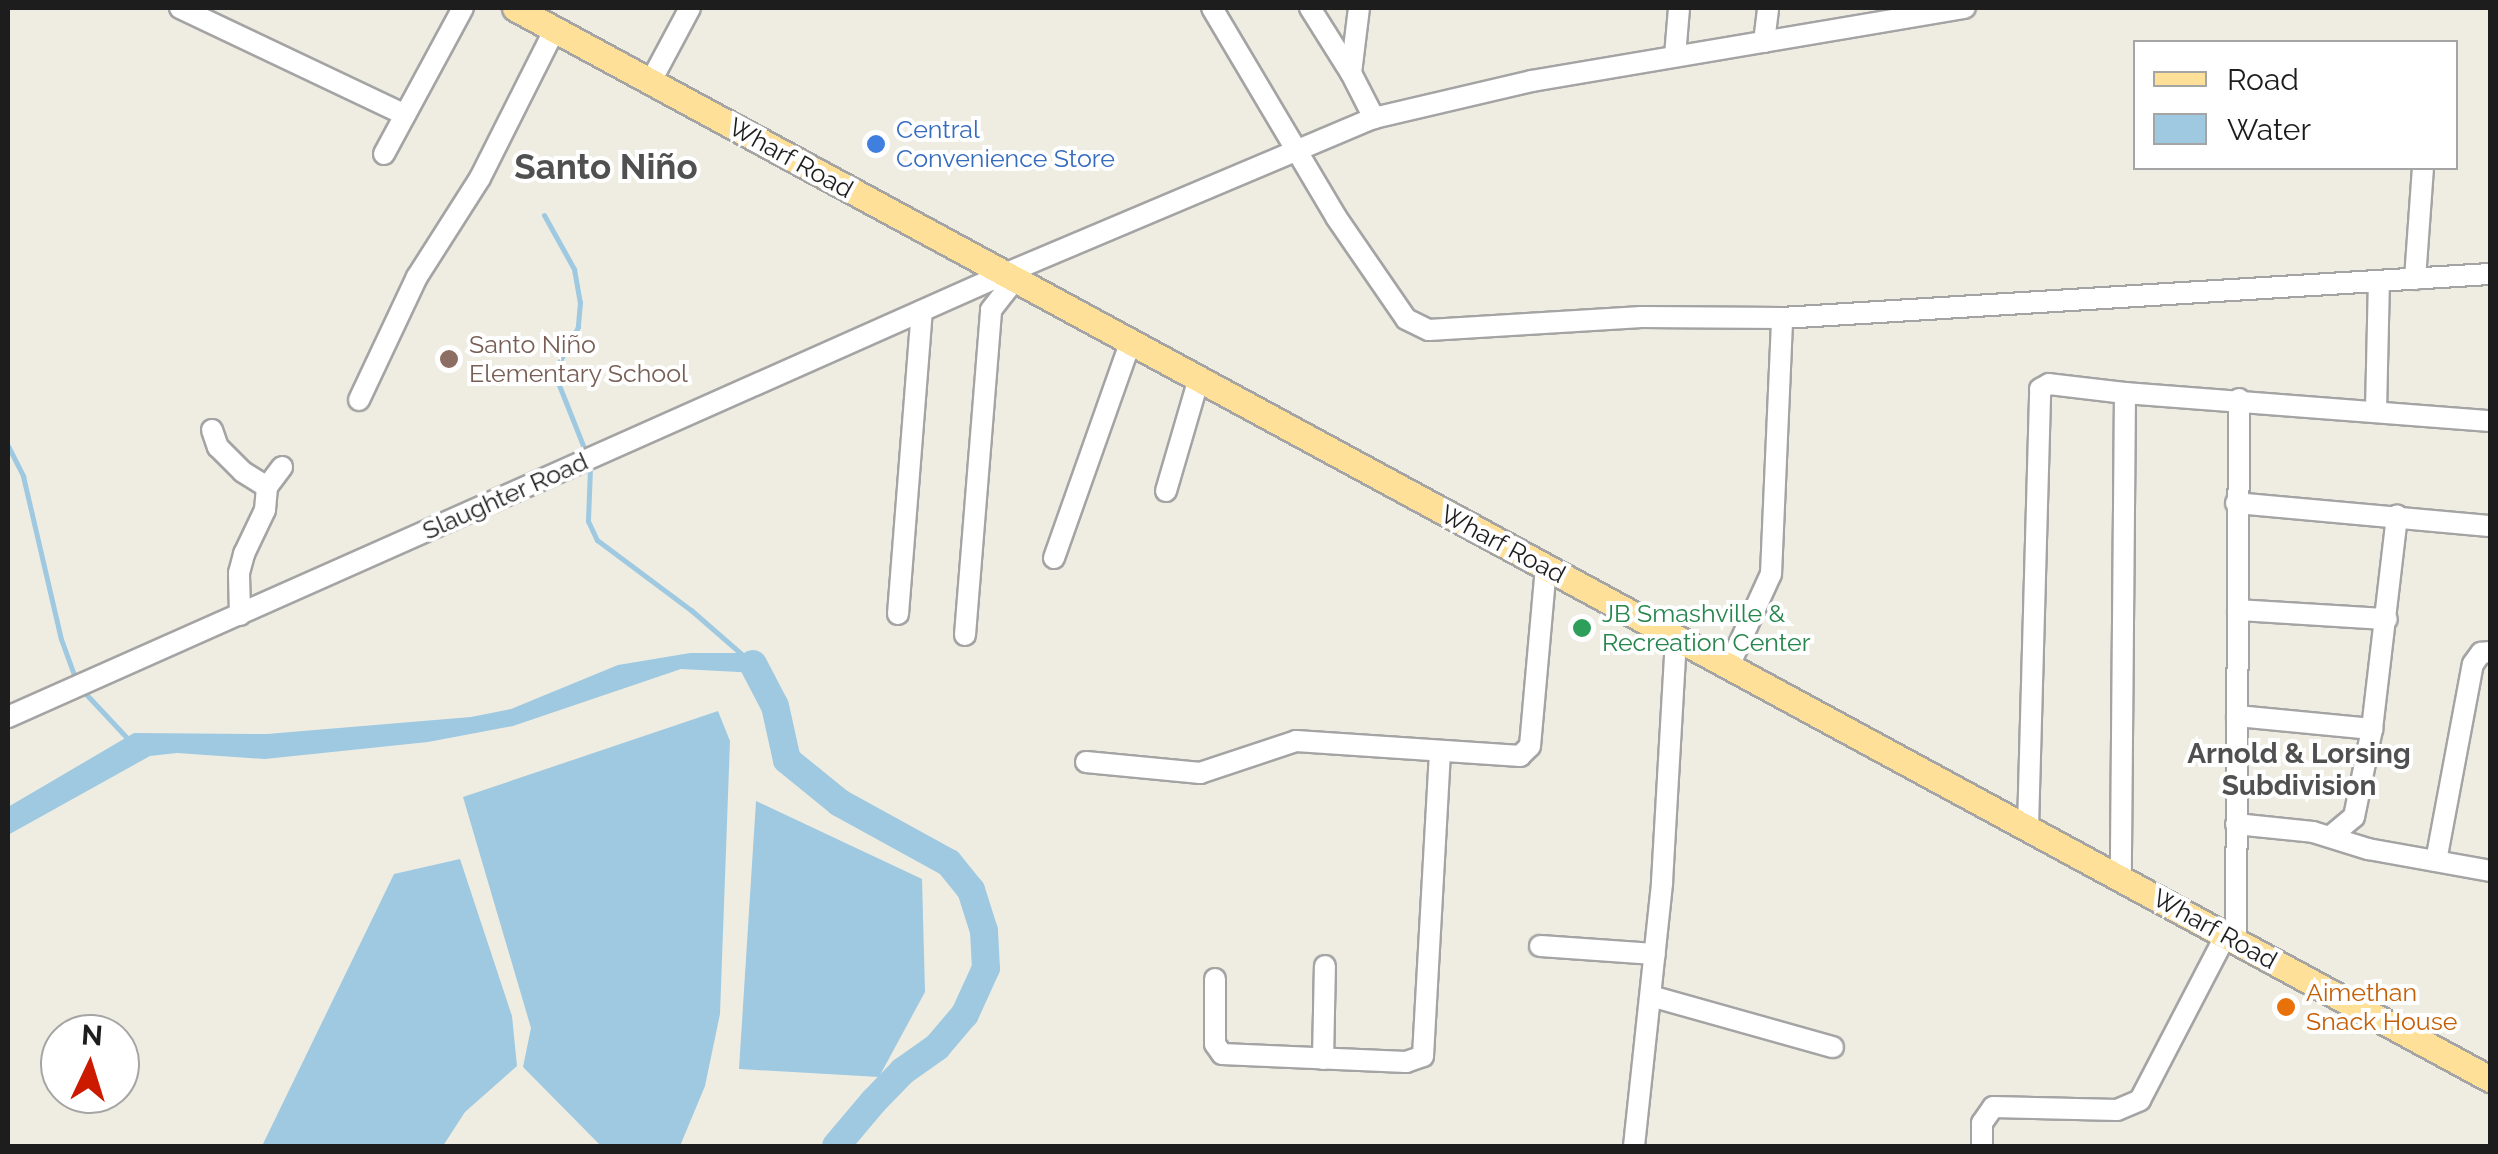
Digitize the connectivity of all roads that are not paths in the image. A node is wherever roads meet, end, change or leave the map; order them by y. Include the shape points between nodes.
1 (180, 8) edge
2 (464, 8) edge
3 (515, 8) edge
4 (690, 8) edge
5 (1212, 8) edge
6 (1310, 8) edge
7 (1359, 8) edge
8 (1680, 8) edge
9 (1768, 8) edge
10 (1965, 8) edge
11 (555, 30) junction
12 (1764, 42) junction
13 (1674, 56) junction
14 (1352, 73) junction
15 (651, 81) junction
16 (404, 116) junction
17 (1374, 118) junction
18 (1297, 152) junction
19 (384, 154) dead end
20 (2422, 170) edge
21 (2490, 274) edge
22 (1008, 278) junction
23 (2415, 279) junction
24 (2379, 282) junction
25 (922, 311) junction
26 (1782, 318) junction
27 (1130, 341) junction
28 (1199, 378) junction
29 (2126, 392) junction
30 (359, 400) dead end
31 (2239, 400) junction
32 (2376, 410) junction
33 (2490, 421) edge
34 (212, 430) dead end
35 (282, 467) dead end
36 (266, 486) junction
37 (1166, 491) dead end
38 (2236, 503) junction
39 (2396, 515) junction
40 (2490, 526) edge
41 (1054, 558) dead end
42 (1546, 568) junction
43 (2238, 610) junction
44 (240, 614) junction
45 (898, 614) dead end
46 (2387, 619) junction
47 (965, 635) dead end
48 (1676, 636) junction
49 (2490, 652) edge
50 (1729, 666) junction
51 (2237, 716) junction
52 (8, 717) edge
53 (2372, 729) junction
54 (1440, 754) junction
55 (1086, 762) dead end
56 (2236, 824) junction
57 (2028, 828) junction
58 (2332, 836) junction
59 (2436, 861) junction
60 (2490, 871) edge
61 (2121, 878) junction
62 (2231, 938) junction
63 (1540, 946) dead end
64 (1655, 954) junction
65 (1325, 966) dead end
66 (1215, 978) dead end
67 (1651, 996) junction
68 (1833, 1047) dead end
69 (1323, 1059) junction
70 (2490, 1079) edge
71 (1634, 1146) edge
72 (1982, 1146) edge

1 - 16 street
2 - 16 street
3 - 11 main road, Wharf Road
4 - 15 street
5 - 18 street
6 - 14 street
7 - 14 street
8 - 13 street
9 - 12 street
10 - 12 street, Slaughter Road
11 - 15 main road, Wharf Road
11 - 30 street via 480,178 417,277
12 - 13 street, Slaughter Road
13 - 17 street, Slaughter Road
14 - 17 street
15 - 22 main road, Wharf Road
16 - 19 street
17 - 18 street, Slaughter Road
18 - 22 street, Slaughter Road
18 - 26 street via 1386,290 1417,326
20 - 23 street
21 - 23 street
22 - 25 street, Slaughter Road
22 - 27 main road, Wharf Road
22 - 47 street via 990,310
23 - 24 street
24 - 26 street
24 - 32 street
25 - 44 street, Slaughter Road
25 - 45 street
26 - 50 street via 1771,574
27 - 28 main road, Wharf Road
27 - 41 street
28 - 37 street
28 - 42 main road, Wharf Road
29 - 31 street
29 - 57 street via 2050,384 2040,389
29 - 61 street
31 - 32 street
31 - 38 street
32 - 33 street
34 - 36 street via 218,447
35 - 36 street
36 - 44 street via 265,510 238,573
38 - 39 street
38 - 43 street
39 - 40 street
39 - 46 street
42 - 48 main road, Wharf Road
42 - 54 street via 1527,753
43 - 46 street
43 - 51 street
44 - 52 street, Slaughter Road
46 - 53 street
48 - 50 main road, Wharf Road
48 - 64 street
49 - 59 street via 2473,664
50 - 57 main road, Wharf Road
51 - 53 street
51 - 56 street
53 - 58 street via 2352,822
54 - 55 street via 1296,741 1200,773
54 - 69 street via 1426,1048 1418,1060 1406,1062
56 - 58 street
56 - 62 street
57 - 61 main road, Wharf Road
58 - 59 street
59 - 60 street
61 - 62 main road, Wharf Road
62 - 70 main road, Wharf Road
62 - 72 street via 2140,1100 2117,1110 1993,1108 1982,1123
63 - 64 street
64 - 67 street
65 - 69 street
66 - 69 street via 1215,1044 1222,1054
67 - 68 street
67 - 71 street

